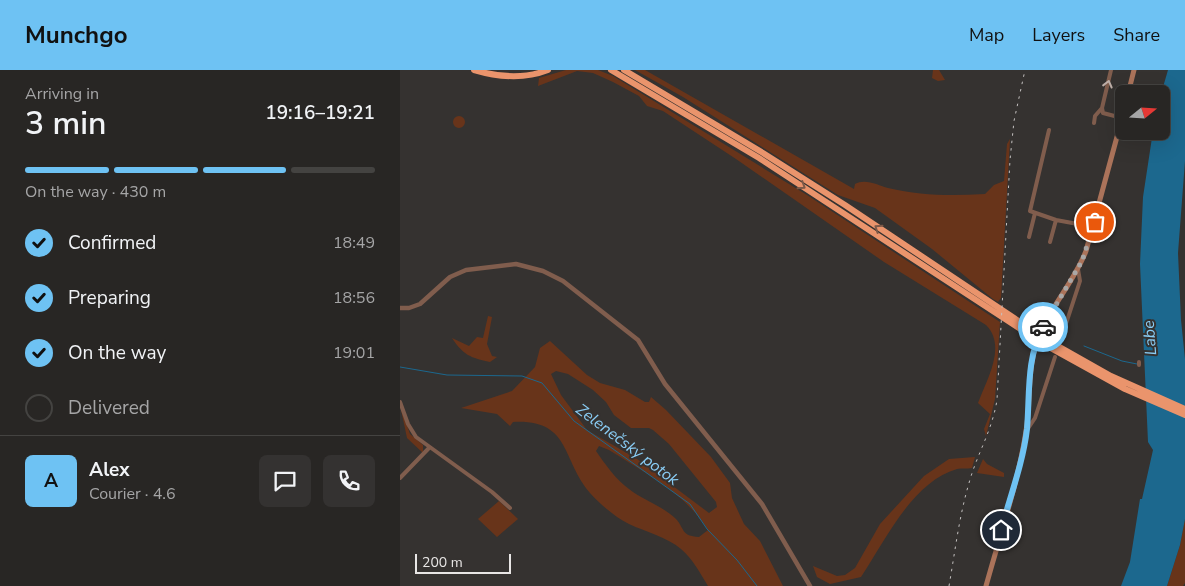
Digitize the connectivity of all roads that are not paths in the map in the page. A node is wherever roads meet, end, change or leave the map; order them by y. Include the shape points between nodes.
1 (474, 70) edge
2 (528, 70) edge
3 (548, 70) edge
4 (611, 70) edge
5 (624, 70) edge
6 (1112, 70) edge
7 (1134, 70) edge
8 (512, 76) junction
9 (1130, 85) edge
10 (1102, 108) junction
11 (1115, 116) edge
12 (1094, 123) dead end
13 (1049, 130) dead end
14 (1116, 140) edge
15 (1035, 213) junction
16 (1056, 220) junction
17 (1094, 227) junction
18 (1029, 237) dead end
19 (1050, 242) dead end
20 (1078, 269) junction
21 (400, 308) edge
22 (1034, 335) junction
23 (1061, 339) dead end
24 (1055, 357) dead end
25 (1126, 386) junction
26 (400, 402) edge
27 (1185, 409) edge
28 (1185, 415) edge
29 (1027, 430) junction
30 (429, 448) junction
31 (400, 478) edge
32 (510, 508) dead end
33 (810, 586) edge
34 (986, 586) edge

1 - 8 highway
2 - 8 highway
3 - 8 highway
4 -> 22 highway via 759,158
22 -> 5 highway via 796,174
10 -> 6 street
7 - 9 main road
10 - 11 street via 1103,113
10 - 12 street
13 - 15 street via 1030,211
14 - 17 main road
15 - 16 street
15 - 18 street
16 - 17 street
16 - 19 street
17 - 20 main road
20 - 23 street via 1080,281
20 - 29 main road via 1048,318 1035,348
21 - 33 street via 420,304 450,277 466,270 516,264 563,280 638,340 665,384 762,504
22 - 25 highway, bridge
24 - 29 street via 1035,418
25 - 27 highway
25 - 28 highway
26 - 30 street via 416,438
29 - 34 main road
30 - 31 street
30 - 32 street

